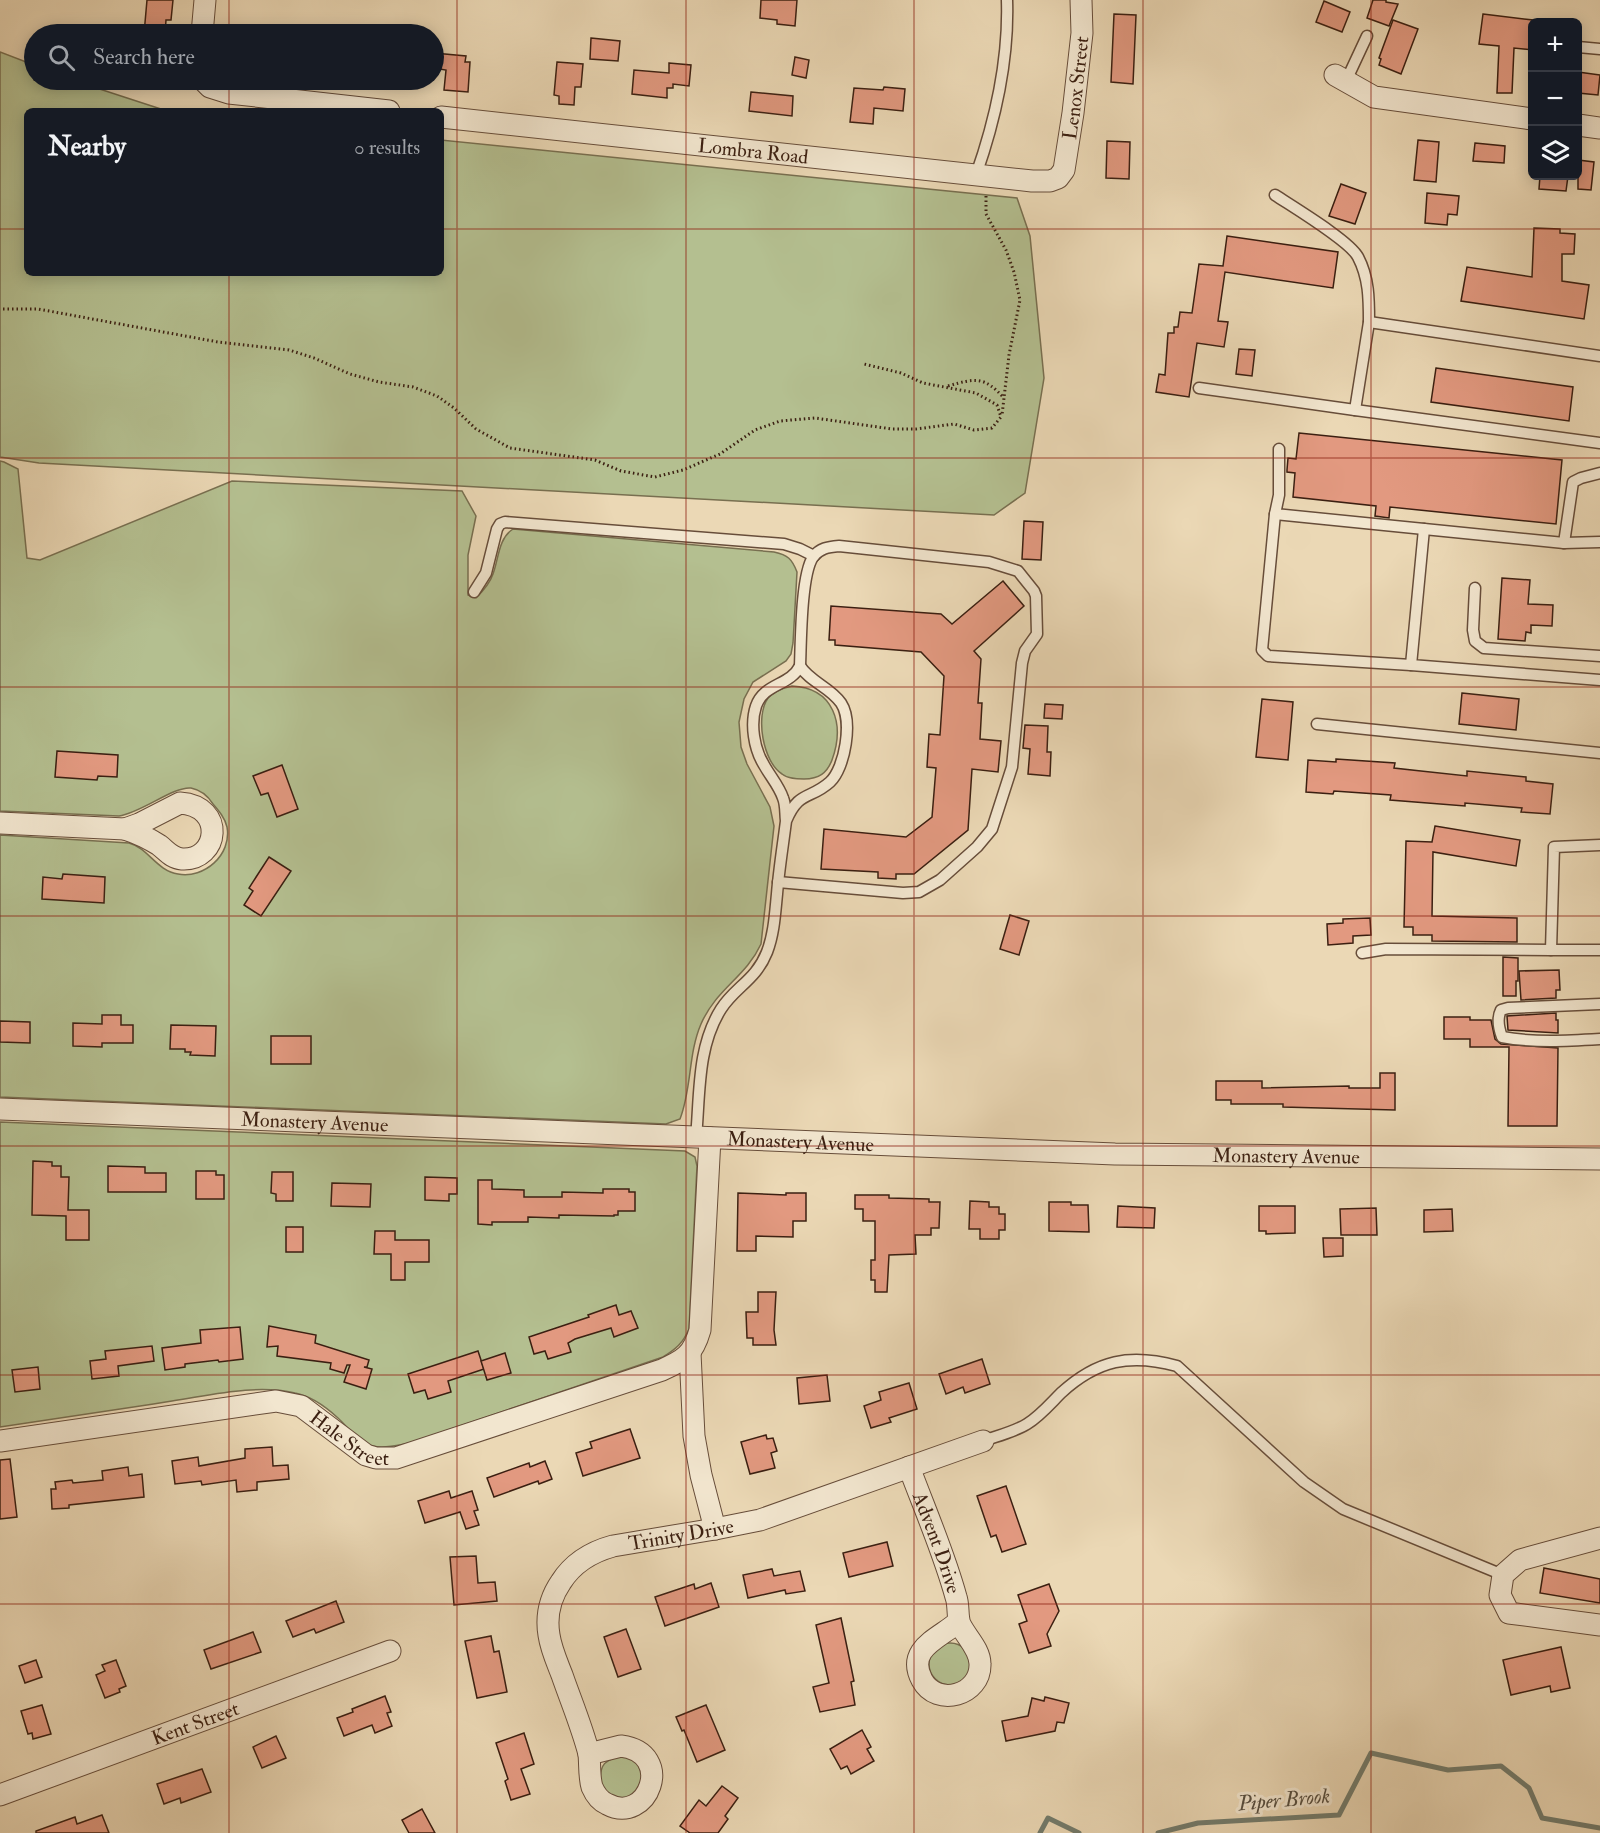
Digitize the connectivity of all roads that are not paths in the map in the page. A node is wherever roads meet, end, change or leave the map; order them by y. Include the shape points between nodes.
1 (205, 0) edge
2 (1007, 0) edge
3 (1081, 0) edge
4 (203, 24) edge
5 (1367, 36) dead end
6 (1582, 47) edge
7 (1600, 49) edge
8 (1340, 78) joint
9 (217, 90) edge
10 (361, 108) edge
11 (444, 117) edge
12 (1528, 118) edge
13 (1582, 126) edge
14 (1600, 128) edge
15 (1061, 174) joint
16 (981, 175) junction
17 (1275, 195) dead end
18 (1369, 322) junction
19 (1600, 356) edge
20 (1198, 388) dead end
21 (1355, 410) junction
22 (1600, 443) edge
23 (1279, 449) dead end
24 (1600, 473) edge
25 (1275, 514) junction
26 (1424, 529) junction
27 (1600, 542) edge
28 (1564, 543) junction
29 (814, 556) junction
30 (1475, 588) dead end
31 (474, 592) dead end
32 (1600, 656) edge
33 (1411, 665) junction
34 (800, 666) junction
35 (1600, 680) edge
36 (1317, 724) dead end
37 (1600, 753) edge
38 (786, 821) junction
39 (0, 823) edge
40 (125, 829) dead end
41 (1600, 845) edge
42 (778, 882) junction
43 (1551, 950) junction
44 (1600, 950) edge
45 (1362, 954) dead end
46 (1600, 1004) edge
47 (1600, 1039) edge
48 (0, 1109) edge
49 (703, 1138) junction
50 (1600, 1159) edge
51 (690, 1353) junction
52 (0, 1441) edge
53 (983, 1441) joint
54 (909, 1467) junction
55 (715, 1529) junction
56 (1600, 1538) edge
57 (1503, 1575) junction
58 (959, 1621) dead end
59 (1600, 1624) edge
60 (390, 1651) dead end
61 (589, 1754) dead end
62 (0, 1795) edge

1 - 4 street
2 - 16 lane via 1004,65
3 - 15 street, Lenox Street via 1082,33 1073,113
5 - 8 lane
6 - 7 lane
8 - 12 street via 1374,98
9 - 10 street
11 - 16 street, Lombra Road
13 - 14 street
15 - 16 street, Lombra Road via 1050,181
17 - 18 lane via 1326,228 1357,255 1369,288
18 - 19 lane
18 - 21 lane
20 - 21 lane
21 - 22 lane
23 - 25 lane
24 - 28 lane via 1573,482
25 - 26 lane
25 - 33 lane via 1262,650 1268,656
26 - 28 lane
26 - 33 lane
27 - 28 lane
29 - 31 lane via 784,544 505,522 496,530 486,573
29 - 34 lane via 806,575
29 - 42 lane via 838,546 989,562 1014,569 1034,591 1037,634 1022,663 1011,774 992,829 969,855 940,880 911,893
30 - 32 lane via 1473,630 1475,641 1484,648
33 - 35 lane
34 - 38 lane via 791,678 761,697 754,722 757,750 783,797
34 - 38 lane via 840,702 847,715 847,729 836,775 792,806
36 - 37 lane
38 - 42 lane
39 - 40 street
41 - 43 lane via 1554,847
42 - 49 lane via 766,955 750,980 721,1008 706,1042 702,1064
43 - 44 lane
43 - 45 lane via 1386,949
46 - 47 lane via 1508,1008 1501,1010 1499,1023 1502,1037 1516,1040
48 - 49 street, Monastery Avenue
49 - 50 street, Monastery Avenue via 1169,1155
49 - 51 street via 701,1316
51 - 52 street, Hale Street via 662,1370 396,1458 366,1455 301,1406 276,1401
51 - 55 street via 695,1442
53 - 54 street, Trinity Drive
53 - 57 lane via 1025,1425 1090,1371 1107,1363 1155,1360 1177,1366 1304,1482 1343,1509
54 - 55 street, Trinity Drive via 760,1520
54 - 58 street, Advent Drive via 957,1598
55 - 61 street, Trinity Drive via 597,1550 574,1566 557,1587 549,1612 549,1636
56 - 57 street via 1520,1560
57 - 59 street via 1500,1595 1509,1613
60 - 62 street, Kent Street

